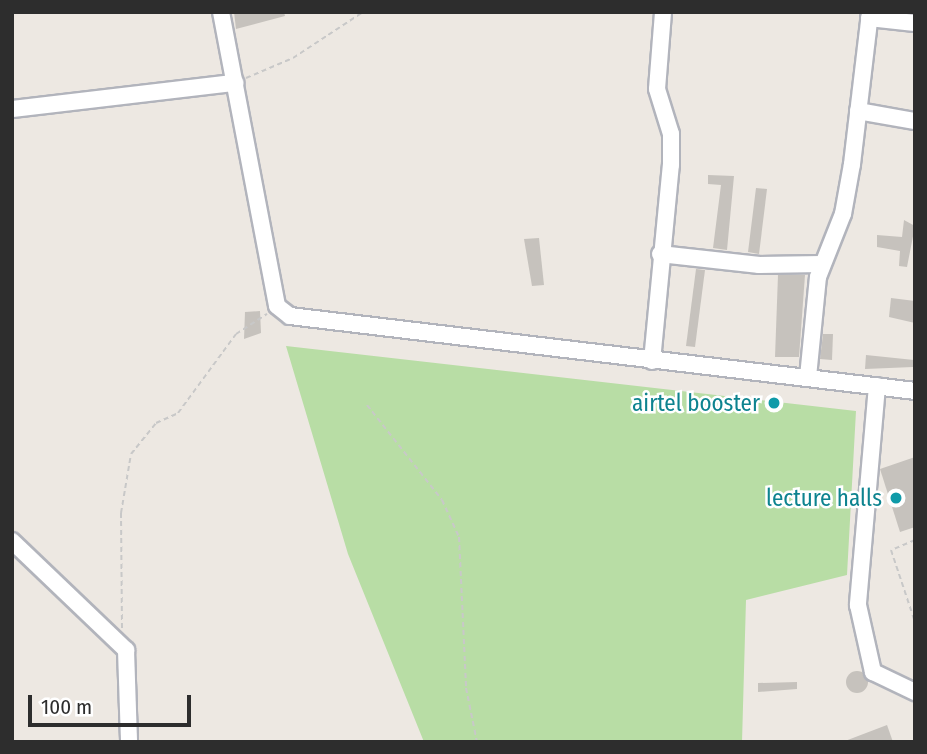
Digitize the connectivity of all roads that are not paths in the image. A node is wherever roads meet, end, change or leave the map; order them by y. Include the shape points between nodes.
1 (221, 12) edge
2 (663, 12) edge
3 (869, 15) edge
4 (915, 23) edge
5 (235, 83) junction
6 (12, 109) edge
7 (858, 111) junction
8 (915, 121) edge
9 (660, 254) junction
10 (822, 264) junction
11 (652, 361) junction
12 (808, 377) junction
13 (877, 386) junction
14 (915, 391) edge
15 (12, 541) edge
16 (915, 692) edge
17 (129, 742) edge

1 - 5 street
2 - 9 street via 657,89 671,134 671,165
3 - 4 street
3 - 7 street
5 - 6 street
5 - 11 street via 278,309 304,319
7 - 8 street
7 - 10 street via 843,214
9 - 10 street via 759,265
9 - 11 street
10 - 12 street
11 - 12 street
12 - 13 street
13 - 14 street
13 - 16 street via 858,605 873,672
15 - 17 street via 126,650

